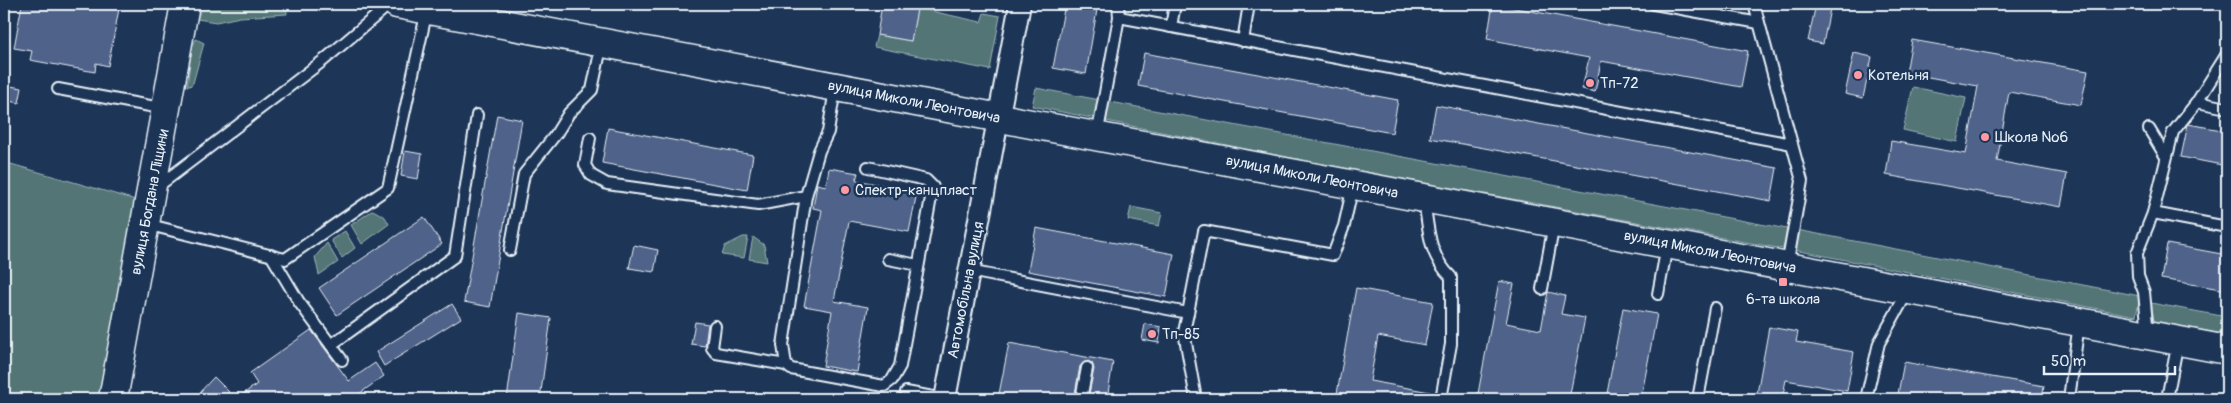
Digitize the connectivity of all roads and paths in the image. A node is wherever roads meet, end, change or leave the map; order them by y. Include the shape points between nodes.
1 (185, 4) edge
2 (390, 4) edge
3 (397, 4) edge
4 (1020, 4) edge
5 (1118, 4) edge
6 (1176, 4) edge
7 (1249, 4) edge
8 (1654, 4) edge
9 (1754, 4) edge
10 (427, 9) junction
11 (1119, 17) junction
12 (1759, 23) junction
13 (1171, 27) junction
14 (1243, 41) junction
15 (602, 42) junction
16 (2227, 54) edge
17 (835, 87) junction
18 (58, 89) dead end
19 (2197, 102) junction
20 (2227, 108) edge
21 (167, 109) junction
22 (476, 115) dead end
23 (998, 117) junction
24 (2150, 129) dead end
25 (1097, 136) junction
26 (590, 138) dead end
27 (1792, 144) junction
28 (2166, 158) junction
29 (868, 167) dead end
30 (1354, 185) junction
31 (152, 191) junction
32 (806, 196) junction
33 (1424, 198) junction
34 (2153, 213) junction
35 (1554, 223) junction
36 (146, 224) junction
37 (2227, 227) edge
38 (1667, 244) junction
39 (510, 250) dead end
40 (271, 255) junction
41 (888, 260) dead end
42 (918, 266) junction
43 (1787, 267) junction
44 (970, 271) junction
45 (1542, 289) dead end
46 (1908, 290) junction
47 (1658, 294) dead end
48 (1715, 308) dead end
49 (1188, 313) junction
50 (2079, 322) junction
51 (715, 326) dead end
52 (2148, 335) junction
53 (2178, 341) junction
54 (331, 344) junction
55 (2227, 350) edge
56 (342, 360) dead end
57 (786, 365) junction
58 (1087, 368) dead end
59 (906, 392) dead end
60 (113, 399) edge
61 (944, 399) edge
62 (1081, 399) edge
63 (1196, 399) edge
64 (1440, 399) edge
65 (1698, 399) edge
66 (1866, 399) edge
67 (2069, 399) edge
68 (2167, 399) edge

1 - 21 street, вулиця Богдана Ліщини
2 - 31 lane via 324,60
3 - 10 street, вулиця Миколи Леонтовича
4 - 23 street, Автомобільна вулиця
5 - 11 lane
6 - 13 lane
7 - 14 lane
8 - 12 lane
9 - 12 lane
10 - 15 street, вулиця Миколи Леонтовича
10 - 40 lane via 388,188 285,259
11 - 13 lane
11 - 25 lane
12 - 27 lane
13 - 14 lane
14 - 27 lane
15 - 17 street, вулиця Миколи Леонтовича
15 - 39 lane via 592,90 569,113 524,174
16 - 19 lane
17 - 23 street, вулиця Миколи Леонтовича
17 - 32 lane via 828,132
18 - 21 lane
19 - 20 lane
19 - 28 lane via 2173,132
21 - 31 street, вулиця Богдана Ліщини
22 - 54 lane via 454,256
23 - 25 street, вулиця Миколи Леонтовича
23 - 44 street, Автомобільна вулиця
24 - 28 lane
25 - 30 street, вулиця Миколи Леонтовича
26 - 32 lane via 585,166 591,175 607,184 758,205
27 - 43 lane via 1802,181
28 - 34 lane
29 - 42 lane via 926,180 933,187
30 - 33 street, вулиця Миколи Леонтовича
30 - 49 lane via 1333,255 1204,230
31 - 36 street, вулиця Богдана Ліщини
32 - 57 lane via 783,345
33 - 35 street, вулиця Миколи Леонтовича
33 - 64 lane via 1434,253 1439,265 1451,277 1451,344
34 - 37 lane
34 - 52 lane via 2137,253
35 - 38 street, вулиця Миколи Леонтовича
35 - 45 lane
36 - 40 lane
36 - 60 street, вулиця Богдана Ліщини
38 - 43 street, вулиця Миколи Леонтовича
38 - 47 lane
40 - 54 lane
41 - 42 lane
42 - 57 lane via 900,366 884,386 791,369
43 - 46 street, вулиця Миколи Леонтовича
44 - 49 lane
44 - 61 street, Автомобільна вулиця
46 - 50 street, вулиця Миколи Леонтовича
46 - 66 lane via 1879,343
48 - 65 lane
49 - 63 lane via 1184,332
50 - 52 street, вулиця Миколи Леонтовича
50 - 67 lane
51 - 57 lane via 712,348 716,353
52 - 53 street, вулиця Миколи Леонтовича
53 - 55 street, вулиця Миколи Леонтовича
53 - 68 lane
54 - 56 lane
58 - 62 lane
59 - 61 lane

